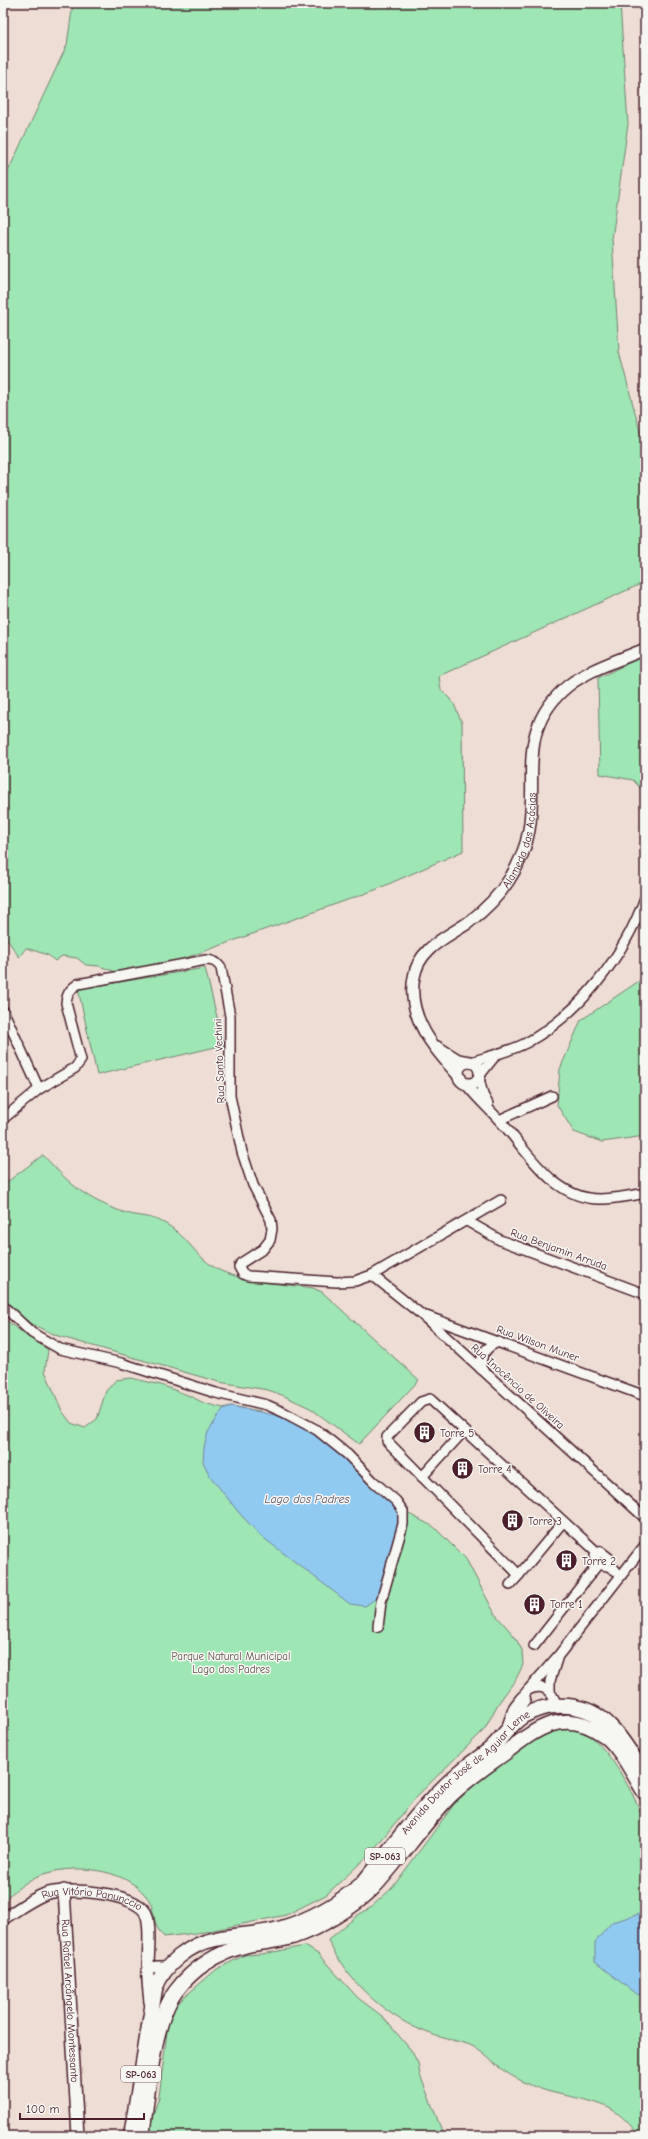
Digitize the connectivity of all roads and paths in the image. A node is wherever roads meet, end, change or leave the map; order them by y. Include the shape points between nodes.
1 (645, 649) edge
2 (645, 898) edge
3 (3, 1010) edge
4 (433, 1045) junction
5 (495, 1056) junction
6 (470, 1062) junction
7 (479, 1076) junction
8 (462, 1080) junction
9 (39, 1090) junction
10 (552, 1096) dead end
11 (492, 1111) junction
12 (3, 1119) edge
13 (499, 1120) junction
14 (642, 1195) edge
15 (501, 1200) dead end
16 (467, 1221) junction
17 (372, 1275) junction
18 (645, 1294) edge
19 (3, 1306) edge
20 (422, 1315) junction
21 (499, 1342) junction
22 (481, 1369) junction
23 (645, 1396) edge
24 (464, 1431) junction
25 (379, 1432) dead end
26 (387, 1441) junction
27 (422, 1476) junction
28 (645, 1518) edge
29 (563, 1522) junction
30 (645, 1545) edge
31 (598, 1553) junction
32 (599, 1563) junction
33 (519, 1574) junction
34 (618, 1574) junction
35 (510, 1585) dead end
36 (378, 1627) dead end
37 (534, 1646) dead end
38 (558, 1656) junction
39 (550, 1691) junction
40 (525, 1695) junction
41 (556, 1706) junction
42 (524, 1716) junction
43 (552, 1724) junction
44 (510, 1728) junction
45 (537, 1729) junction
46 (645, 1775) edge
47 (645, 1793) edge
48 (64, 1890) junction
49 (3, 1919) edge
50 (149, 1951) junction
51 (163, 1969) junction
52 (191, 1974) junction
53 (181, 1985) junction
54 (150, 2012) junction
55 (78, 2136) edge
56 (131, 2136) edge
57 (142, 2136) edge

1 - 4 street, Alameda das Acácias via 578,679 562,691 539,723 533,743 529,830 524,850 501,892 488,906 428,949 419,962 414,976 413,1007 419,1023
2 - 5 street via 619,952 597,983 570,1012 526,1043
3 - 9 street
4 - 6 street via 458,1060
4 - 8 street, Alameda das Acácias
5 - 6 street
5 - 7 street
6 - 7 street via 478,1067
6 - 8 street via 460,1067
7 - 8 street via 474,1082
7 - 11 street via 483,1095
8 - 11 street
9 - 12 street
9 - 17 street, Rua Santo Vechini via 75,1068 81,1060 69,1014 67,995 78,984 206,960 217,963 221,968 230,1016 230,1096 242,1152 253,1185 271,1220 272,1229 266,1244 241,1263 240,1271 248,1276 330,1282 355,1281
10 - 13 street
11 - 13 street
13 - 14 street via 545,1174 571,1193 599,1199
15 - 16 street, Rua Santo Vechini
16 - 17 street, Rua Santo Vechini
16 - 18 street, Rua Benjamin Arruda via 500,1240
17 - 20 street, Rua Inocêncio de Oliveira
19 - 36 street via 32,1333 60,1349 121,1363 216,1393 267,1404 316,1430 348,1455 396,1501 403,1511 403,1524 383,1596
20 - 21 street, Rua Wilson Muner
20 - 22 street, Rua Inocêncio de Oliveira
21 - 22 street via 490,1345 484,1352
21 - 23 street, Rua Wilson Muner
22 - 28 street, Rua Inocêncio de Oliveira
24 - 26 street via 428,1399 421,1402 392,1431
24 - 27 street
24 - 29 street
25 - 26 street
26 - 27 street
27 - 33 street
29 - 31 street
29 - 33 street
30 - 34 street
31 - 32 street via 595,1557
31 - 34 street via 601,1550 608,1557 609,1563
32 - 34 street
32 - 37 street
33 - 35 street
34 - 38 street
38 - 39 street via 550,1681
38 - 40 street
39 - 40 street via 538,1687
39 - 41 street
40 - 42 street
40 - 44 main road via 516,1708
41 - 42 main road, Avenida Doutor José de Aguiar Leme / SP-063
41 - 43 main road
41 - 46 main road, Avenida Doutor José de Aguiar Leme / SP-063 via 571,1706 589,1711 610,1725
42 - 44 main road, Avenida Doutor José de Aguiar Leme / SP-063
42 - 45 main road via 528,1723
43 - 45 main road, Avenida Doutor José de Aguiar Leme / SP-063
43 - 47 main road, Avenida Doutor José de Aguiar Leme / SP-063 via 582,1724 603,1734 610,1740
44 - 51 main road, Avenida Doutor José de Aguiar Leme / SP-063 via 489,1750 436,1795 362,1884 347,1896 309,1919 281,1929 202,1943
45 - 52 main road, Avenida Doutor José de Aguiar Leme / SP-063 via 470,1778 449,1797 371,1890 354,1904 305,1932 227,1951
48 - 49 street, Rua Vitório Panunccio via 32,1900
48 - 50 street, Rua Vitório Panunccio via 130,1900 138,1904 147,1916
48 - 55 street, Rua Rafael Arcângelo Montessanto
50 - 51 street, Rua Vitório Panunccio
50 - 54 street, Rua Vitório Panunccio via 147,1970
51 - 52 main road via 176,1963 185,1966
51 - 53 main road
51 - 54 main road, SP-063
52 - 53 main road, Avenida Doutor José de Aguiar Leme / SP-063
53 - 57 main road, SP-063 via 162,2017
54 - 56 main road, SP-063

